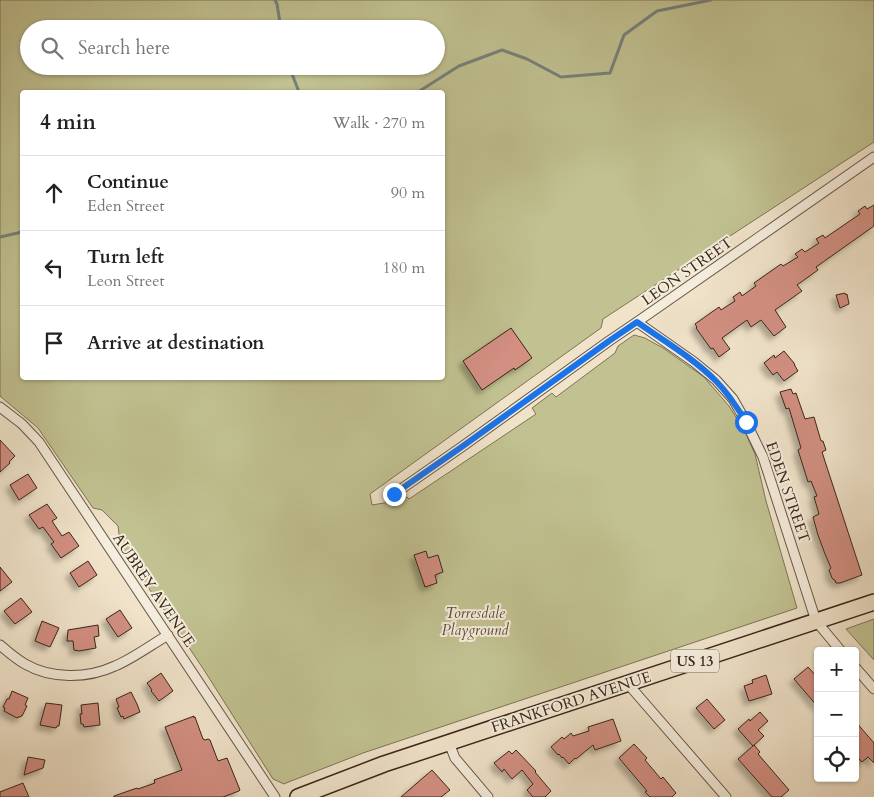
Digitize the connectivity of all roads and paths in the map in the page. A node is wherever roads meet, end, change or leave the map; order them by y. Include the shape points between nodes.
1 (874, 157) edge
2 (637, 322) junction
3 (0, 407) edge
4 (394, 494) dead end
5 (874, 602) edge
6 (816, 621) junction
7 (168, 635) junction
8 (0, 645) edge
9 (838, 647) edge
10 (859, 672) edge
11 (628, 684) junction
12 (874, 689) edge
13 (449, 743) junction
14 (275, 797) edge
15 (298, 797) edge
16 (488, 797) edge
17 (726, 797) edge

1 - 2 street, LEON STREET
2 - 4 street, LEON STREET
2 - 6 street, EDEN STREET via 694,362 733,400 763,457
3 - 7 street, AUBREY AVENUE via 39,442
5 - 6 main road, FRANKFORD AVENUE / US 13
6 - 9 street, EDEN STREET
6 - 11 main road, FRANKFORD AVENUE / US 13
7 - 8 street via 115,666 77,676 38,670
7 - 14 street, AUBREY AVENUE
10 - 12 street
11 - 13 main road, FRANKFORD AVENUE / US 13
11 - 17 street
13 - 15 main road, FRANKFORD AVENUE / US 13
13 - 16 street via 455,758

